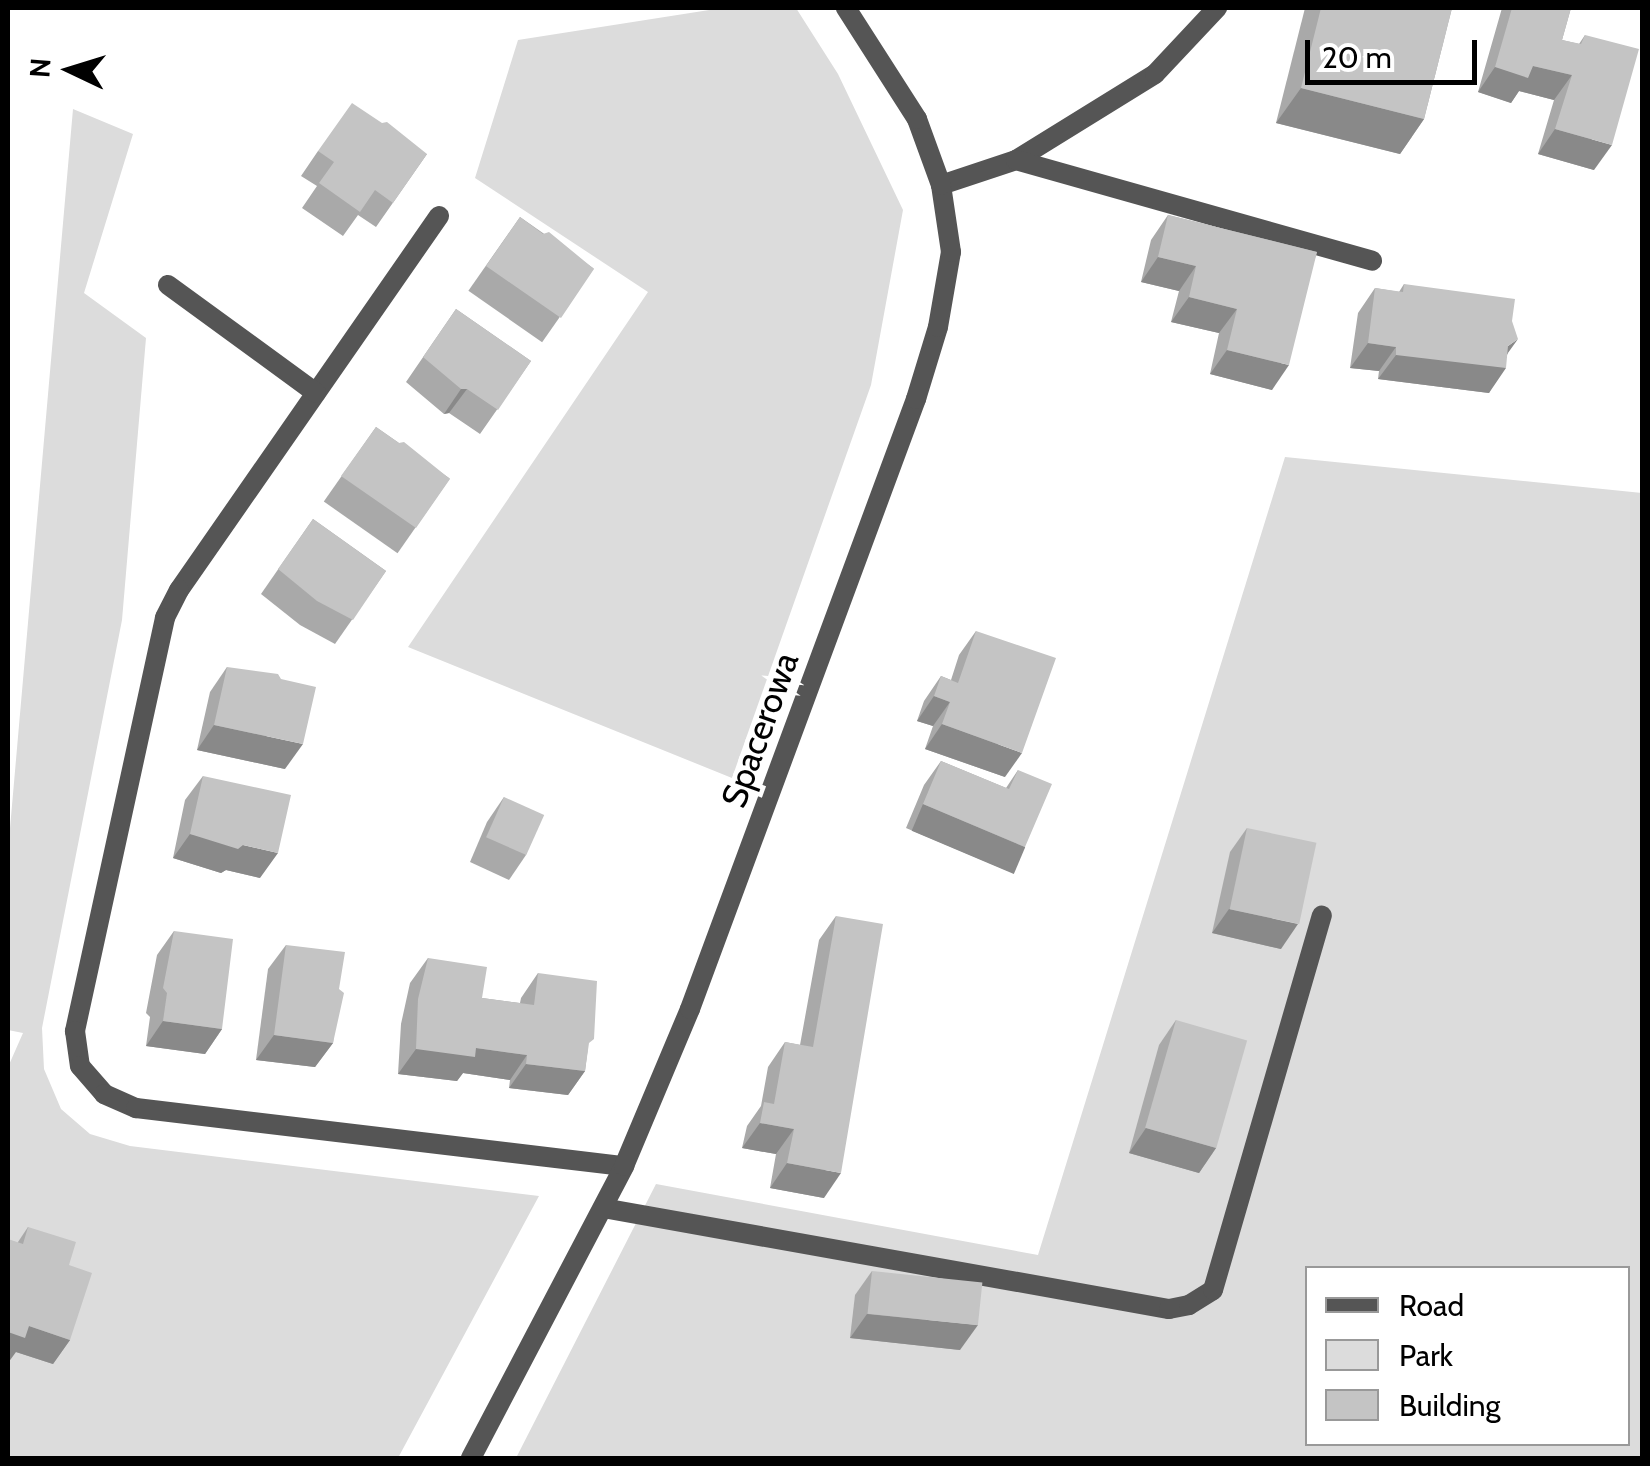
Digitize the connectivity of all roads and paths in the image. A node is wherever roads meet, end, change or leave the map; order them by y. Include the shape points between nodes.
1 (846, 8) edge
2 (1217, 8) edge
3 (1016, 160) junction
4 (941, 185) junction
5 (439, 216) dead end
6 (1372, 261) dead end
7 (168, 285) dead end
8 (316, 393) junction
9 (1322, 916) dead end
10 (624, 1166) junction
11 (603, 1208) junction
12 (472, 1458) edge

1 - 4 street, Spacerowa via 917,119
2 - 3 street via 1155,74
3 - 4 street
3 - 6 street
4 - 10 street, Spacerowa via 951,252 916,399 754,841
5 - 8 street
7 - 8 street
8 - 10 street via 166,618 75,1031 80,1066 104,1094 136,1108
9 - 11 street via 1213,1290 1189,1305 1168,1309
10 - 11 street, Spacerowa
11 - 12 street, Spacerowa

